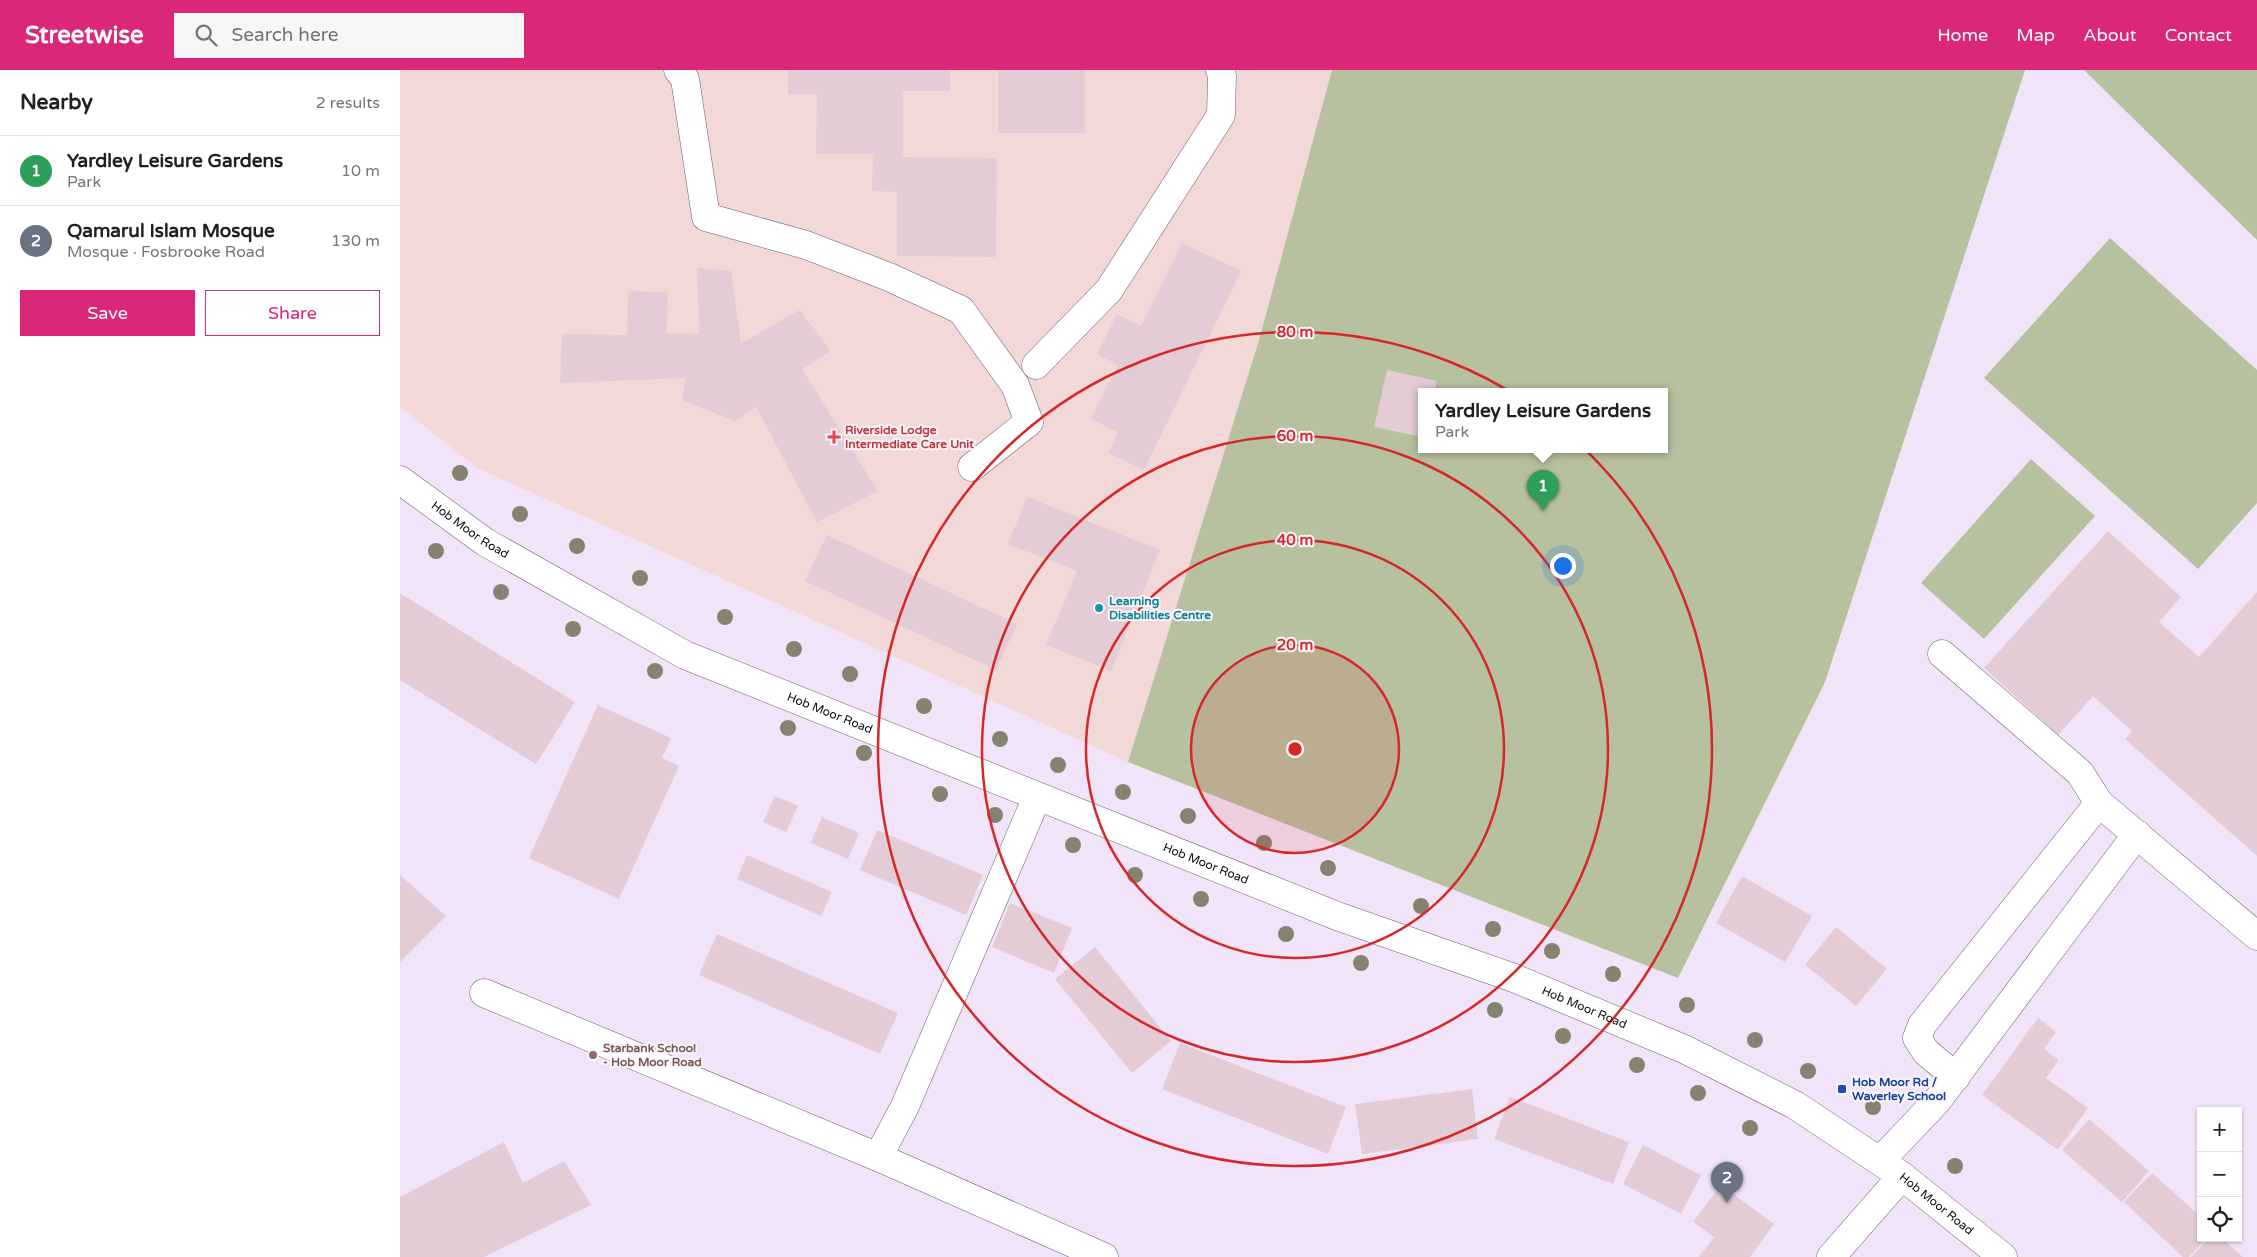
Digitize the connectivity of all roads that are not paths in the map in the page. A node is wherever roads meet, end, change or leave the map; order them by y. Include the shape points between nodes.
1 (678, 70) edge
2 (1220, 70) edge
3 (1036, 365) dead end
4 (972, 467) dead end
5 (400, 480) edge
6 (1942, 654) dead end
7 (1037, 797) junction
8 (2099, 802) junction
9 (2136, 834) junction
10 (2257, 936) edge
11 (484, 993) dead end
12 (1956, 1077) junction
13 (878, 1157) junction
14 (1880, 1161) junction
15 (1902, 1176) junction
16 (1104, 1257) edge
17 (1831, 1257) edge
18 (2003, 1257) edge

1 - 4 street via 684,79 706,217 806,245 889,277 961,310 1015,385 1029,422
2 - 3 street via 1220,115 1108,290
5 - 7 street, Hob Moor Road via 485,542 684,654
6 - 8 street via 2080,773
7 - 13 street via 905,1106
7 - 14 street, Hob Moor Road via 1337,916 1514,978 1684,1049 1795,1105
8 - 9 street
8 - 12 street via 1922,1026 1918,1038 1926,1052
9 - 10 street
9 - 12 street
11 - 13 street
12 - 14 street via 1937,1102
13 - 16 street
14 - 15 street, Hob Moor Road
15 - 17 street
15 - 18 street, Hob Moor Road

